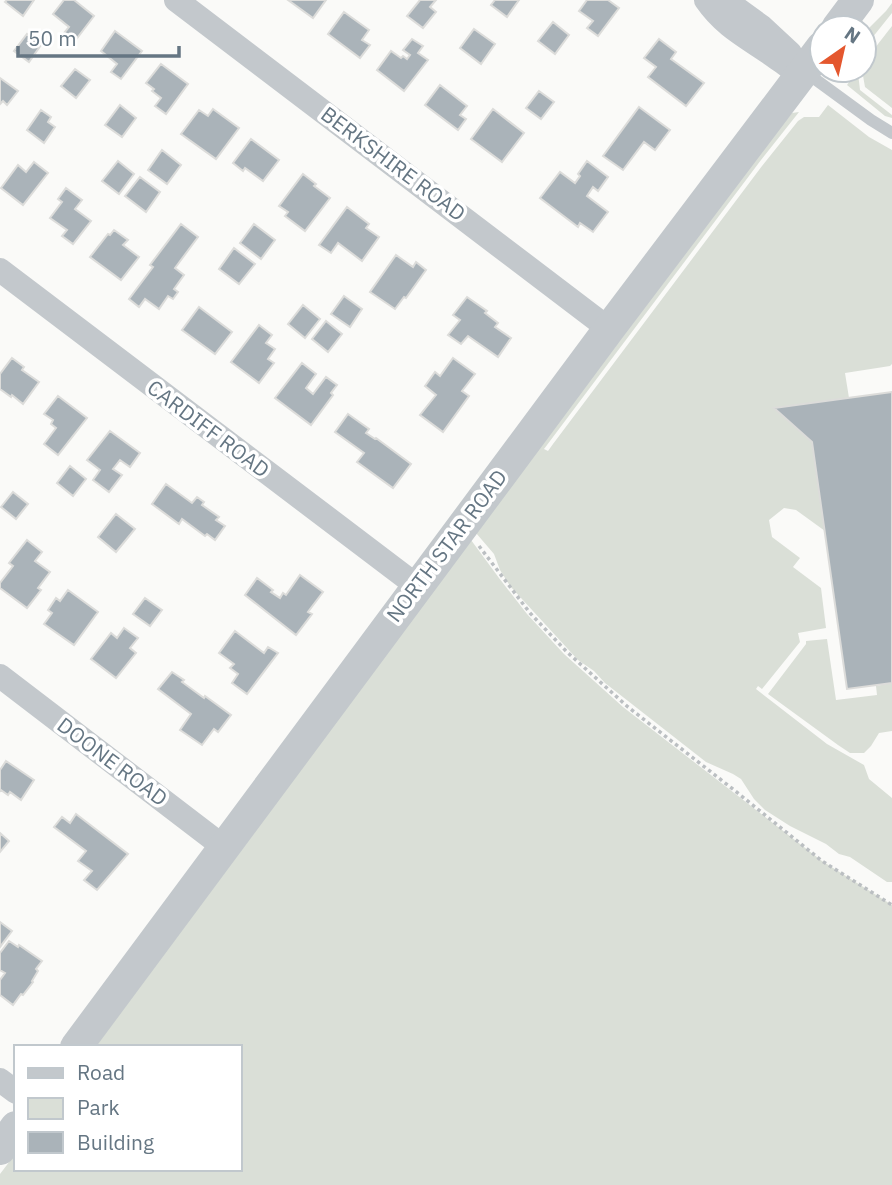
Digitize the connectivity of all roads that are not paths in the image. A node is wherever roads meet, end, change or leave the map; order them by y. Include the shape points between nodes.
1 (176, 0) edge
2 (706, 0) edge
3 (725, 0) edge
4 (808, 65) edge
5 (829, 84) edge
6 (892, 133) edge
7 (0, 271) edge
8 (609, 329) junction
9 (417, 586) junction
10 (0, 676) edge
11 (225, 848) junction
12 (77, 1045) edge
13 (14, 1131) edge
14 (0, 1149) edge

1 - 8 street, BERKSHIRE ROAD
2 - 4 street via 716,15 752,43 778,58
3 - 4 street
4 - 8 street, NORTH STAR ROAD
5 - 6 lane
7 - 9 street, CARDIFF ROAD
8 - 9 street, NORTH STAR ROAD
9 - 11 street, NORTH STAR ROAD
10 - 11 street, DOONE ROAD
11 - 12 street, NORTH STAR ROAD
13 - 14 street

